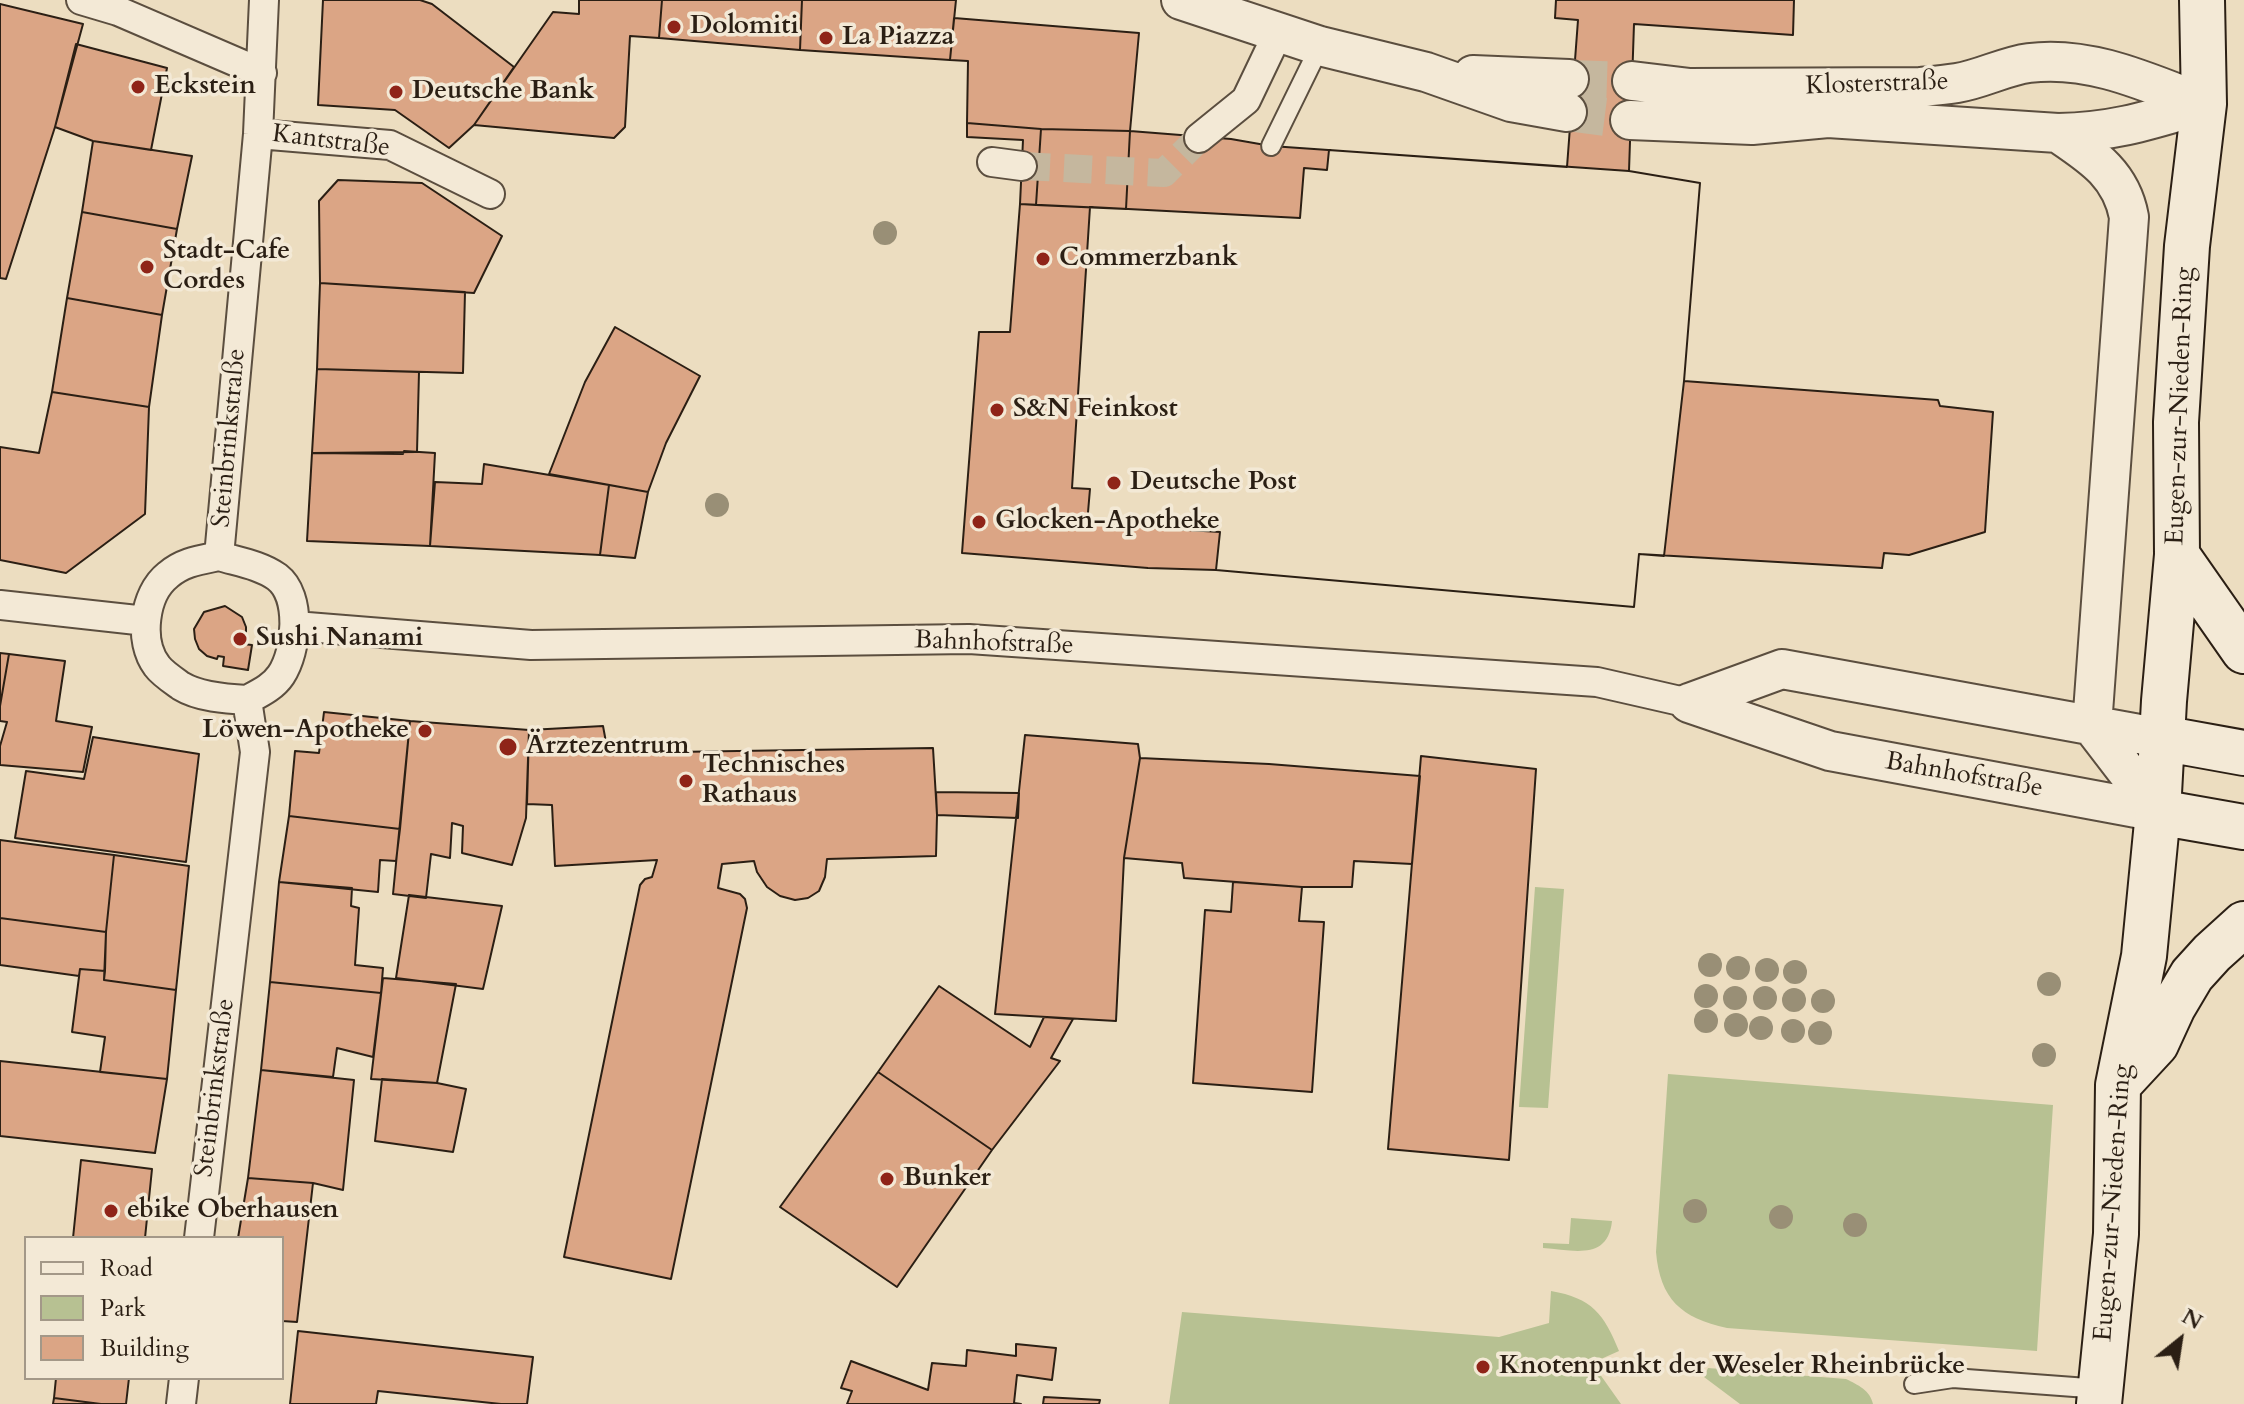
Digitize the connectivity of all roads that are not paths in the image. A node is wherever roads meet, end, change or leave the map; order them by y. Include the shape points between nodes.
1 (81, 0) edge
2 (264, 0) edge
3 (1181, 0) edge
4 (2202, 0) edge
5 (1278, 33) junction
6 (1320, 46) junction
7 (262, 73) junction
8 (1632, 81) tunnel mouth
9 (1568, 96) tunnel mouth
10 (2204, 104) junction
11 (1630, 120) tunnel mouth
12 (2058, 133) junction
13 (258, 134) junction
14 (1199, 138) tunnel mouth
15 (1271, 146) dead end
16 (992, 162) dead end
17 (1022, 166) tunnel mouth
18 (490, 194) dead end
19 (2177, 555) junction
20 (219, 556) junction
21 (0, 605) edge
22 (146, 621) junction
23 (295, 626) junction
24 (2244, 651) edge
25 (247, 700) junction
26 (1689, 703) junction
27 (2092, 726) junction
28 (2161, 738) junction
29 (2244, 753) edge
30 (2158, 812) junction
31 (2244, 827) edge
32 (2244, 924) edge
33 (2118, 1085) junction
34 (199, 1236) edge
35 (184, 1380) edge
36 (1914, 1384) dead end
37 (2100, 1396) edge
38 (181, 1404) edge

1 - 7 street
2 - 7 street, Steinbrinkstraße
3 - 5 street
4 - 10 main road, Eugen-zur-Nieden-Ring
5 - 6 street
5 - 14 street via 1246,100
6 - 9 street via 1426,72 1511,102
6 - 15 lane
7 - 13 street, Steinbrinkstraße
8 - 10 street, Klosterstraße via 1690,88 1920,87 2051,61 2134,77
10 - 12 street, Klosterstraße via 2124,128
10 - 19 main road, Eugen-zur-Nieden-Ring via 2187,246 2176,422
11 - 12 street, Klosterstraße via 1752,125 1828,118
12 - 27 street via 2093,157 2119,184 2129,217
13 - 18 street, Kantstraße via 390,145
13 - 20 street, Steinbrinkstraße
16 - 17 street
19 - 24 main road
19 - 28 main road, Eugen-zur-Nieden-Ring
20 - 22 street via 187,562 166,576 153,592
20 - 23 street, Steinbrinkstraße via 258,566 280,579 292,603
21 - 22 street
22 - 25 street via 157,666 182,687
23 - 25 street, Steinbrinkstraße via 282,674
23 - 26 street, Bahnhofstraße via 531,645 969,639 1597,682
25 - 34 street, Steinbrinkstraße via 255,752
26 - 27 street via 1782,669
26 - 30 street, Bahnhofstraße via 1830,751
27 - 28 street
27 - 30 street
28 - 29 main road
28 - 30 main road, Eugen-zur-Nieden-Ring
30 - 31 main road, Bahnhofstraße
30 - 33 main road, Eugen-zur-Nieden-Ring via 2144,956
32 - 33 main road via 2192,975 2156,1044
33 - 37 main road, Eugen-zur-Nieden-Ring via 2116,1234
35 - 38 street
36 - 37 lane via 1953,1378

